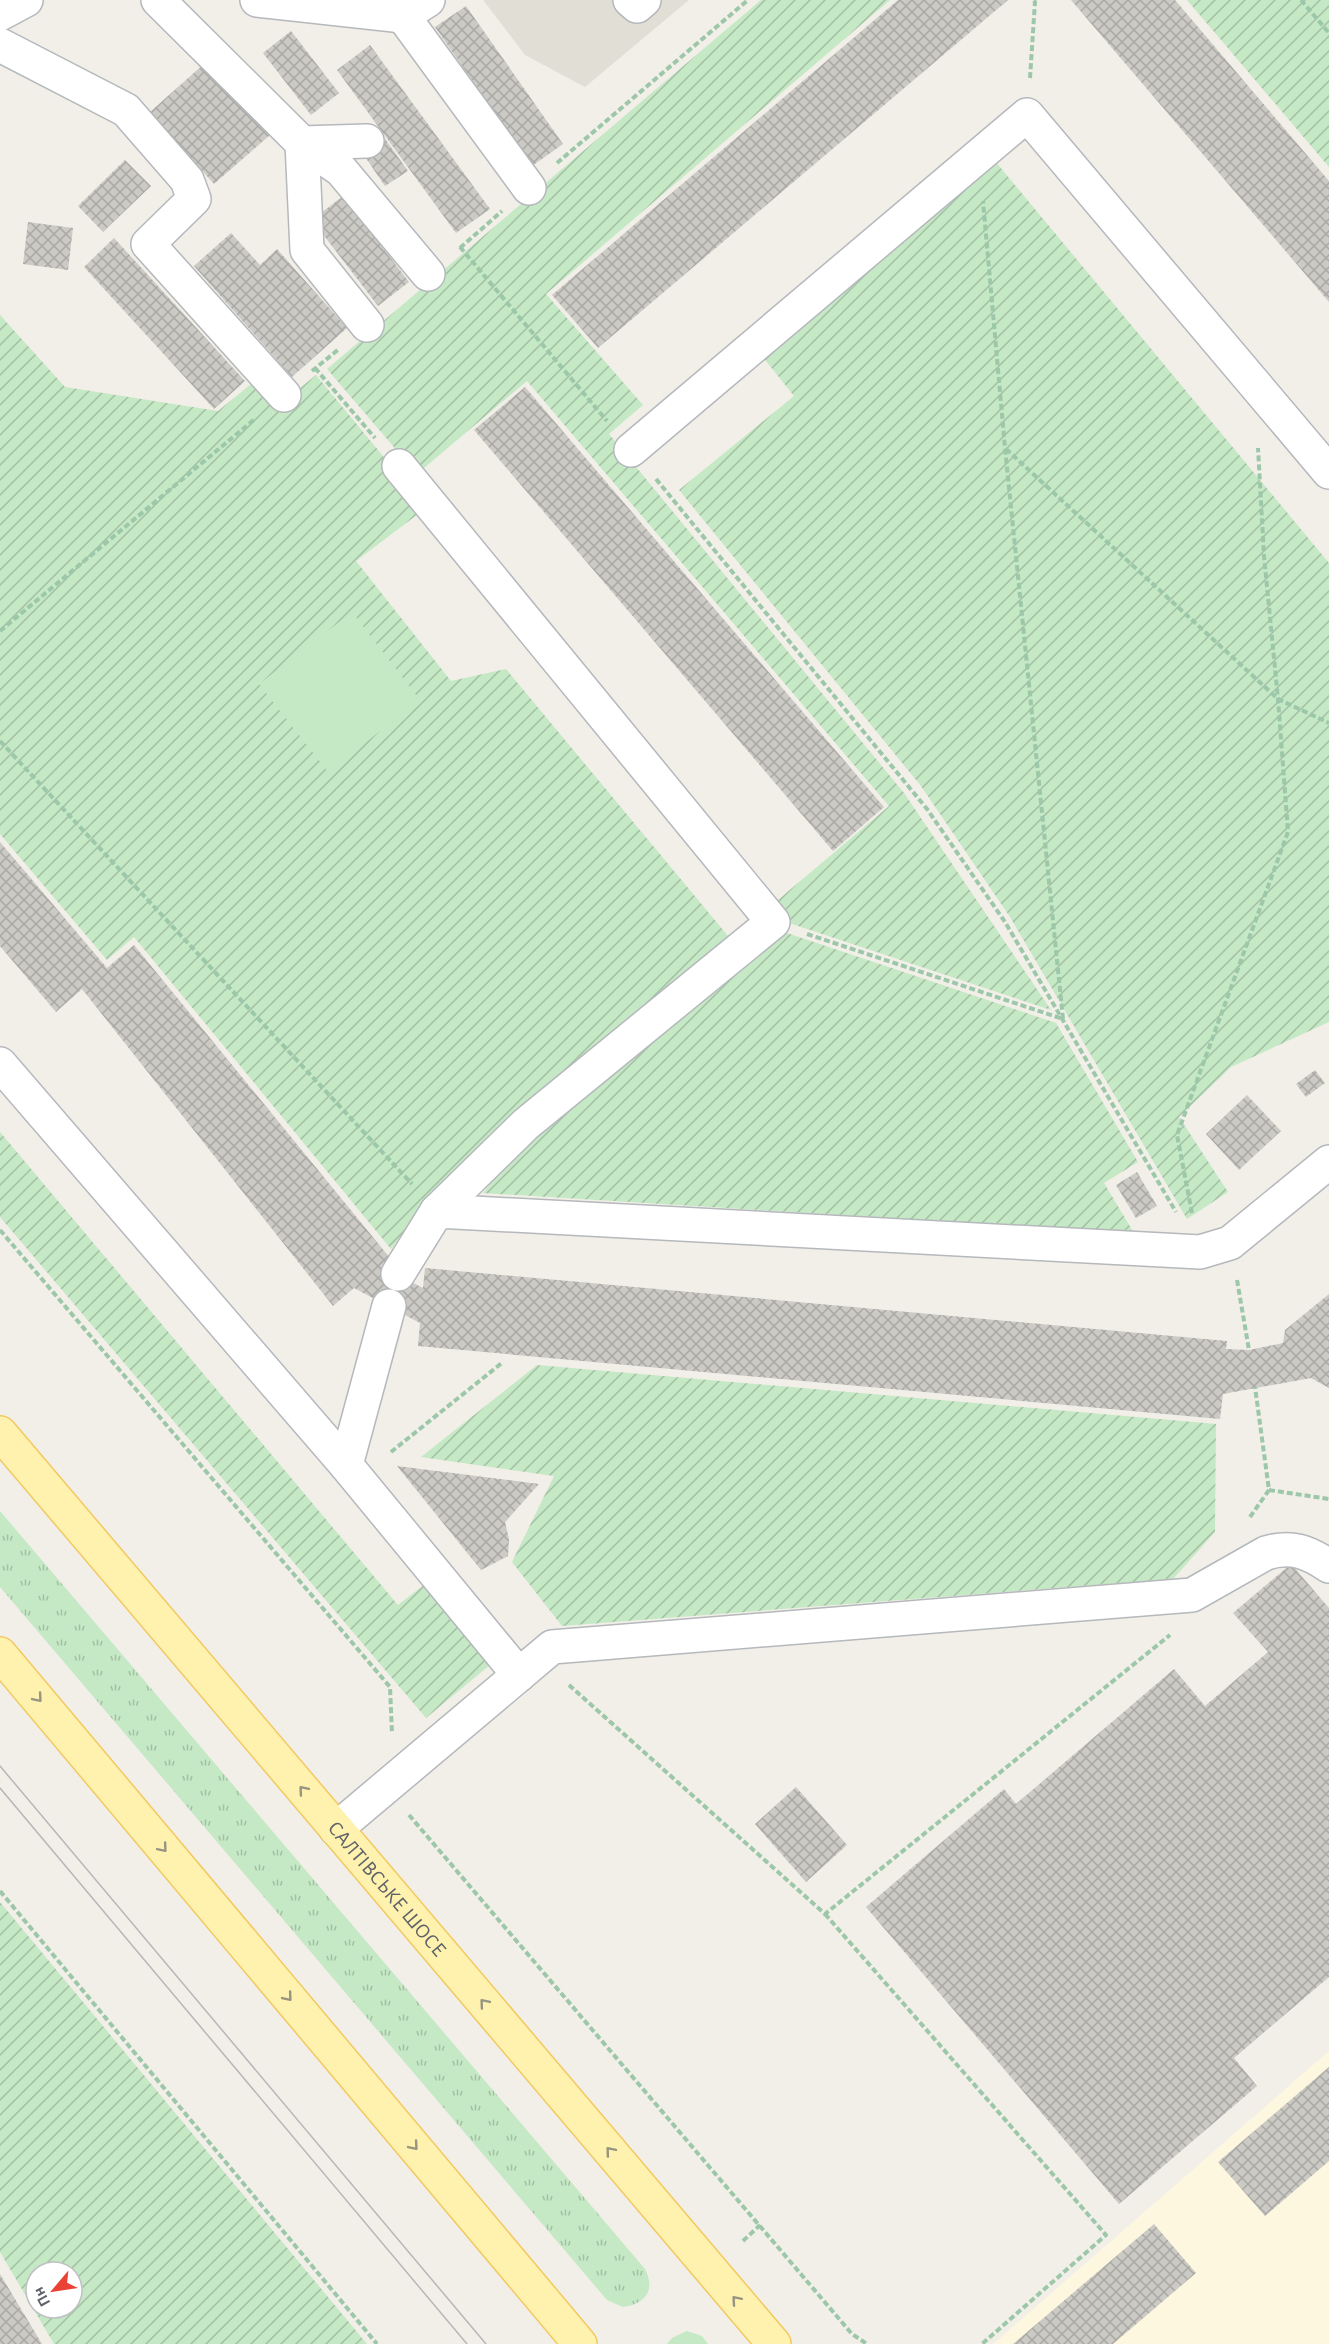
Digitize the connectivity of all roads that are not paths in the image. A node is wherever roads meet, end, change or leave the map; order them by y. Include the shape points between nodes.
1 (26, 0) edge
2 (158, 0) edge
3 (257, 0) edge
4 (630, 0) edge
5 (644, 0) edge
6 (416, 8) edge
7 (0, 14) edge
8 (0, 45) edge
9 (367, 141) dead end
10 (302, 143) junction
11 (529, 188) dead end
12 (428, 274) dead end
13 (368, 325) dead end
14 (284, 395) road end
15 (631, 450) road end
16 (399, 466) road end
17 (1329, 472) edge
18 (0, 1065) edge
19 (1329, 1162) edge
20 (437, 1211) junction
21 (398, 1274) dead end
22 (389, 1306) dead end
23 (0, 1433) edge
24 (352, 1471) junction
25 (1329, 1566) edge
26 (0, 1654) edge
27 (529, 1667) junction
28 (336, 1829) junction
29 (580, 2344) edge
30 (774, 2344) edge

1 - 7 lane
2 - 10 lane
3 - 6 lane
4 - 5 lane via 637,6
6 - 11 lane
8 - 14 lane via 126,110 187,180 194,199 148,244
9 - 10 lane
10 - 12 lane via 341,170
10 - 13 lane via 306,250
15 - 17 lane via 1027,115
16 - 20 lane via 772,922 526,1124
18 - 24 lane
19 - 20 lane via 1230,1243 1200,1252
20 - 21 lane
22 - 24 lane
28 -> 23 main road, САЛТІВСЬКЕ ШОСЕ
24 - 27 lane
25 - 27 lane via 1305,1552 1279,1549 1192,1595 552,1647
26 -> 29 main road
27 - 28 lane
30 -> 28 main road, САЛТІВСЬКЕ ШОСЕ

